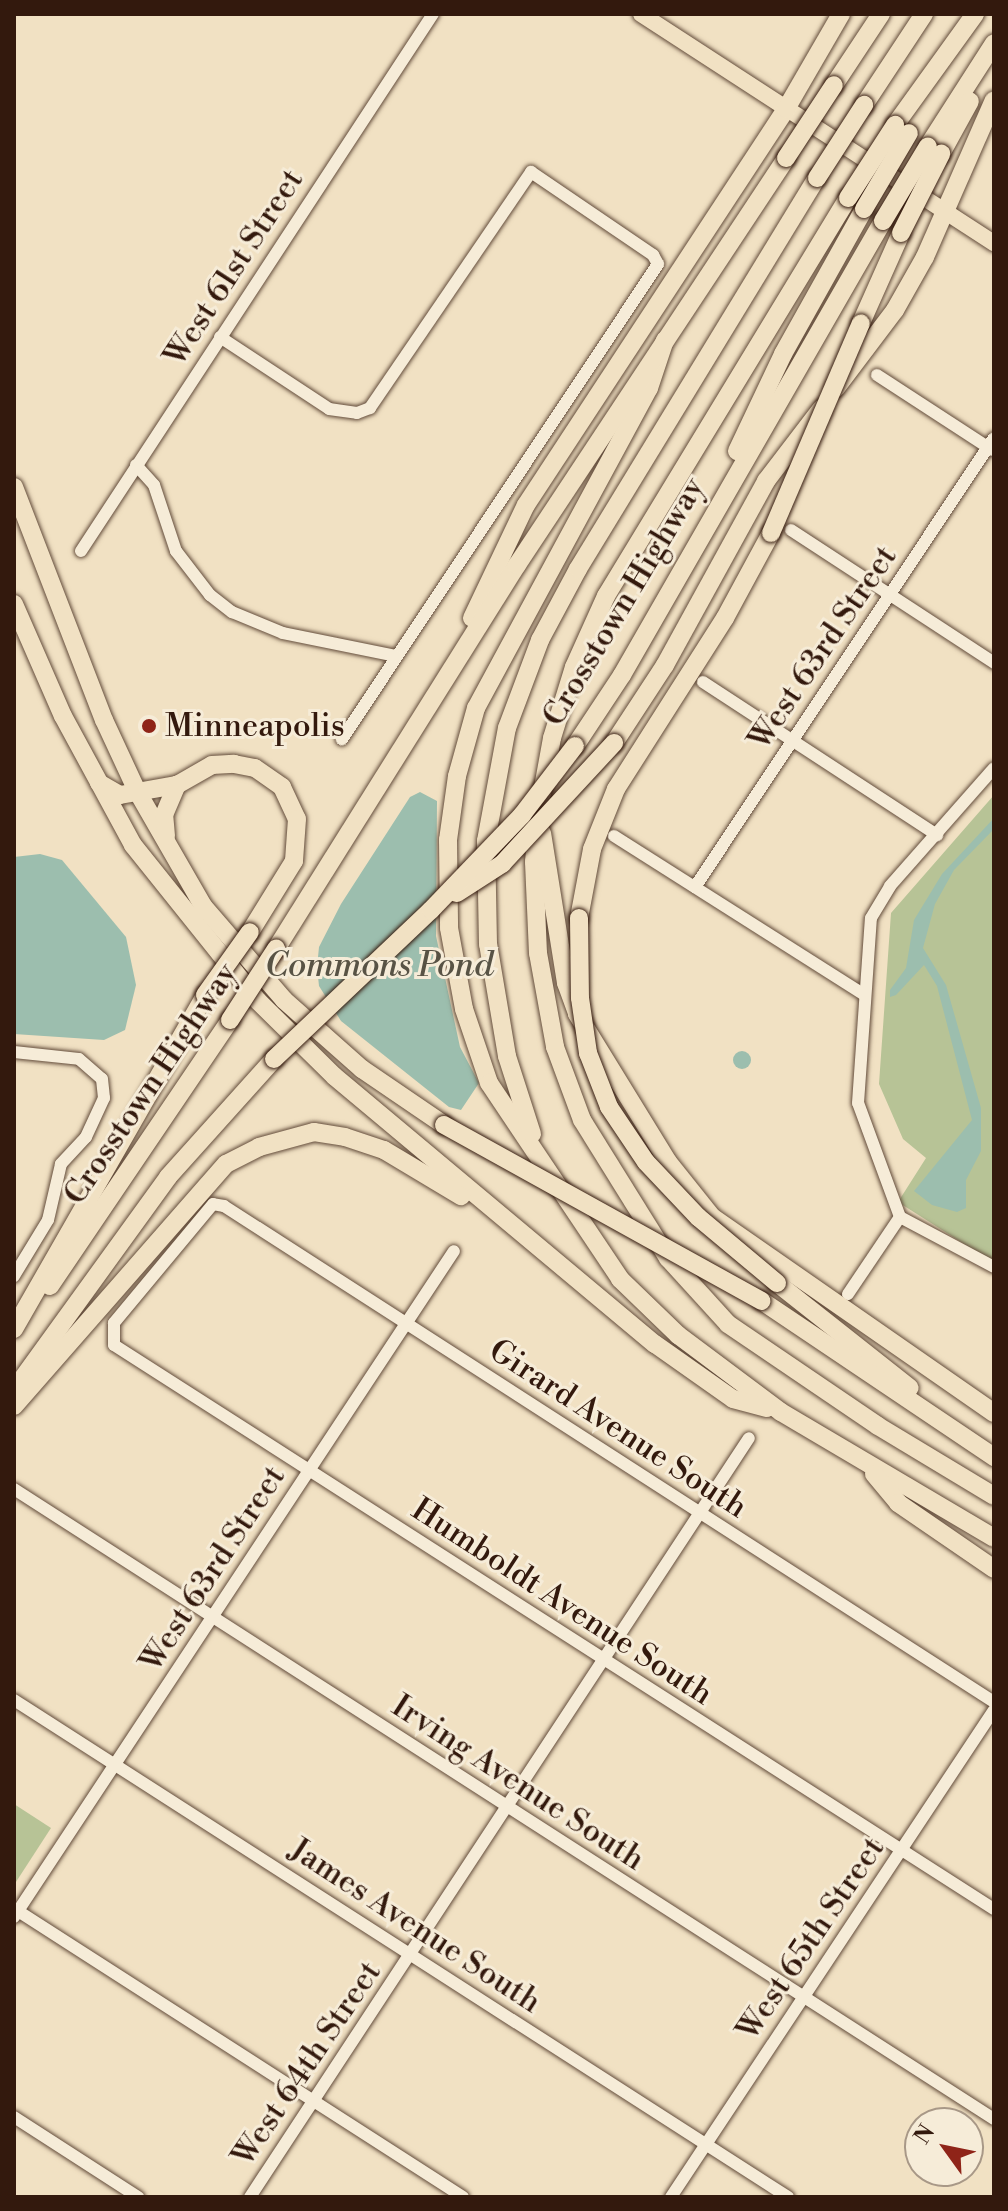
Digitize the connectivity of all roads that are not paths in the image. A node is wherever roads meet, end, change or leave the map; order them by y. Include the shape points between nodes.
1 (433, 14) edge
2 (641, 14) edge
3 (841, 14) edge
4 (881, 14) edge
5 (924, 14) edge
6 (975, 14) edge
7 (994, 44) edge
8 (994, 100) edge
9 (786, 109) junction
10 (935, 150) junction
11 (856, 204) junction
12 (942, 209) junction
13 (994, 243) edge
14 (220, 337) junction
15 (665, 340) junction
16 (877, 375) dead end
17 (992, 446) edge
18 (136, 465) junction
19 (14, 487) edge
20 (791, 530) dead end
21 (81, 551) dead end
22 (687, 555) junction
23 (890, 596) junction
24 (14, 604) edge
25 (396, 656) junction
26 (994, 663) edge
27 (703, 682) dead end
28 (419, 720) junction
29 (342, 739) dead end
30 (793, 740) junction
31 (994, 768) edge
32 (97, 781) junction
33 (177, 785) junction
34 (137, 791) junction
35 (538, 815) junction
36 (937, 835) junction
37 (614, 836) dead end
38 (170, 850) junction
39 (695, 887) junction
40 (431, 910) junction
41 (863, 994) junction
42 (14, 1052) edge
43 (545, 1166) junction
44 (900, 1217) junction
45 (454, 1251) dead end
46 (994, 1267) edge
47 (564, 1271) junction
48 (14, 1276) edge
49 (848, 1294) dead end
50 (406, 1324) junction
51 (14, 1329) edge
52 (110, 1333) joint
53 (14, 1338) edge
54 (14, 1390) edge
55 (14, 1406) edge
56 (781, 1412) junction
57 (994, 1413) edge
58 (749, 1438) dead end
59 (994, 1456) edge
60 (868, 1465) junction
61 (309, 1471) junction
62 (14, 1489) edge
63 (994, 1496) edge
64 (701, 1513) junction
65 (994, 1538) edge
66 (994, 1569) edge
67 (213, 1616) junction
68 (606, 1661) junction
69 (14, 1700) edge
70 (994, 1702) edge
71 (994, 1710) edge
72 (115, 1764) junction
73 (508, 1808) junction
74 (902, 1849) junction
75 (994, 1909) edge
76 (16, 1914) edge
77 (411, 1953) junction
78 (804, 1997) junction
79 (314, 2101) junction
80 (14, 2117) edge
81 (994, 2119) edge
82 (706, 2145) junction
83 (138, 2197) edge
84 (250, 2197) edge
85 (463, 2197) edge
86 (671, 2197) edge
87 (788, 2197) edge

1 - 14 street, West 61st Street
2 - 9 main road
3 - 9 highway
4 - 15 highway, Crosstown Highway, bridge
5 - 43 highway, bridge via 817,178 578,569 540,640 507,728 486,841 488,944 507,1056
6 - 11 highway, bridge
7 - 10 highway, Crosstown Highway
8 - 12 highway
9 - 12 main road
9 - 28 highway via 526,505
10 - 22 highway, Crosstown Highway, bridge via 883,221
10 - 59 highway, bridge via 771,533 725,618 616,789 592,849 579,918 580,998 588,1053 609,1107 646,1162 698,1217
11 - 22 highway
11 - 35 highway via 606,596 574,667 552,738
12 - 13 main road
12 - 40 highway, bridge via 925,257 895,310 766,481 665,665 614,743 502,864
14 - 18 street, West 61st Street
14 - 25 street via 329,409 357,413 370,408 531,172 653,255 658,264
15 - 28 highway, Crosstown Highway
15 - 43 highway via 649,388 496,662 476,708 455,788 448,840 449,928 464,1009 489,1083
16 - 17 street
17 - 23 street, West 63rd Street
18 - 21 street, West 61st Street
18 - 25 street via 154,485 176,551 210,595 232,612 283,633
19 - 34 highway via 53,597
20 - 23 street
22 - 40 highway, Crosstown Highway, bridge via 622,675 575,746 522,815
23 - 26 street
23 - 30 street, West 63rd Street
24 - 32 highway
25 - 29 street
27 - 30 street
28 - 53 highway, Crosstown Highway, bridge via 230,1020
30 - 36 street
30 - 39 street, West 63rd Street
31 - 36 street
32 - 34 highway via 120,795
32 - 47 highway via 161,886 258,1001 334,1076
33 - 34 highway
33 - 38 highway via 164,815
33 - 51 highway, bridge via 212,765 234,764 264,773 289,797 297,819 294,861 205,995
34 - 38 highway
35 - 57 highway via 566,983 589,1037 651,1140 712,1217
35 - 63 highway via 534,909 544,998 582,1120 621,1189 668,1258 728,1324 878,1426
36 - 41 street via 876,904
37 - 39 street
38 - 59 highway, bridge via 203,906 284,1000 362,1069 444,1125 762,1301
39 - 41 street
40 - 54 highway, Crosstown Highway, bridge via 274,1059 168,1177
41 - 44 street via 858,1103
42 - 48 street via 79,1059 102,1079 104,1098 86,1137 61,1164 48,1220
43 - 56 highway via 620,1279 678,1335
44 - 46 street
44 - 49 street
45 - 50 street, West 63rd Street
47 - 55 highway via 472,1203 384,1150 314,1132 259,1147 226,1164
47 - 56 highway via 733,1399
50 - 52 street, Girard Avenue South via 213,1204
50 - 61 street, West 63rd Street
50 - 64 street, Girard Avenue South
52 - 61 street, Humboldt Avenue South via 114,1345
56 - 60 highway
58 - 64 street, West 64th Street
60 - 65 highway
60 - 66 highway via 898,1503
61 - 67 street, West 63rd Street
61 - 68 street, Humboldt Avenue South
62 - 67 street, Irving Avenue South
64 - 68 street, West 64th Street
64 - 70 street, Girard Avenue South
67 - 72 street, West 63rd Street
67 - 73 street, Irving Avenue South
68 - 73 street, West 64th Street
68 - 74 street, Humboldt Avenue South
69 - 72 street, James Avenue South
71 - 74 street, West 65th Street
72 - 76 street, West 63rd Street
72 - 77 street, James Avenue South
73 - 77 street, West 64th Street
73 - 78 street, Irving Avenue South
74 - 75 street, Humboldt Avenue South
74 - 78 street, West 65th Street
76 - 79 street
77 - 79 street, West 64th Street
77 - 82 street, James Avenue South
78 - 81 street, Irving Avenue South
78 - 82 street, West 65th Street
79 - 84 street, West 64th Street
79 - 85 street
80 - 83 street
82 - 86 street, West 65th Street
82 - 87 street, James Avenue South

